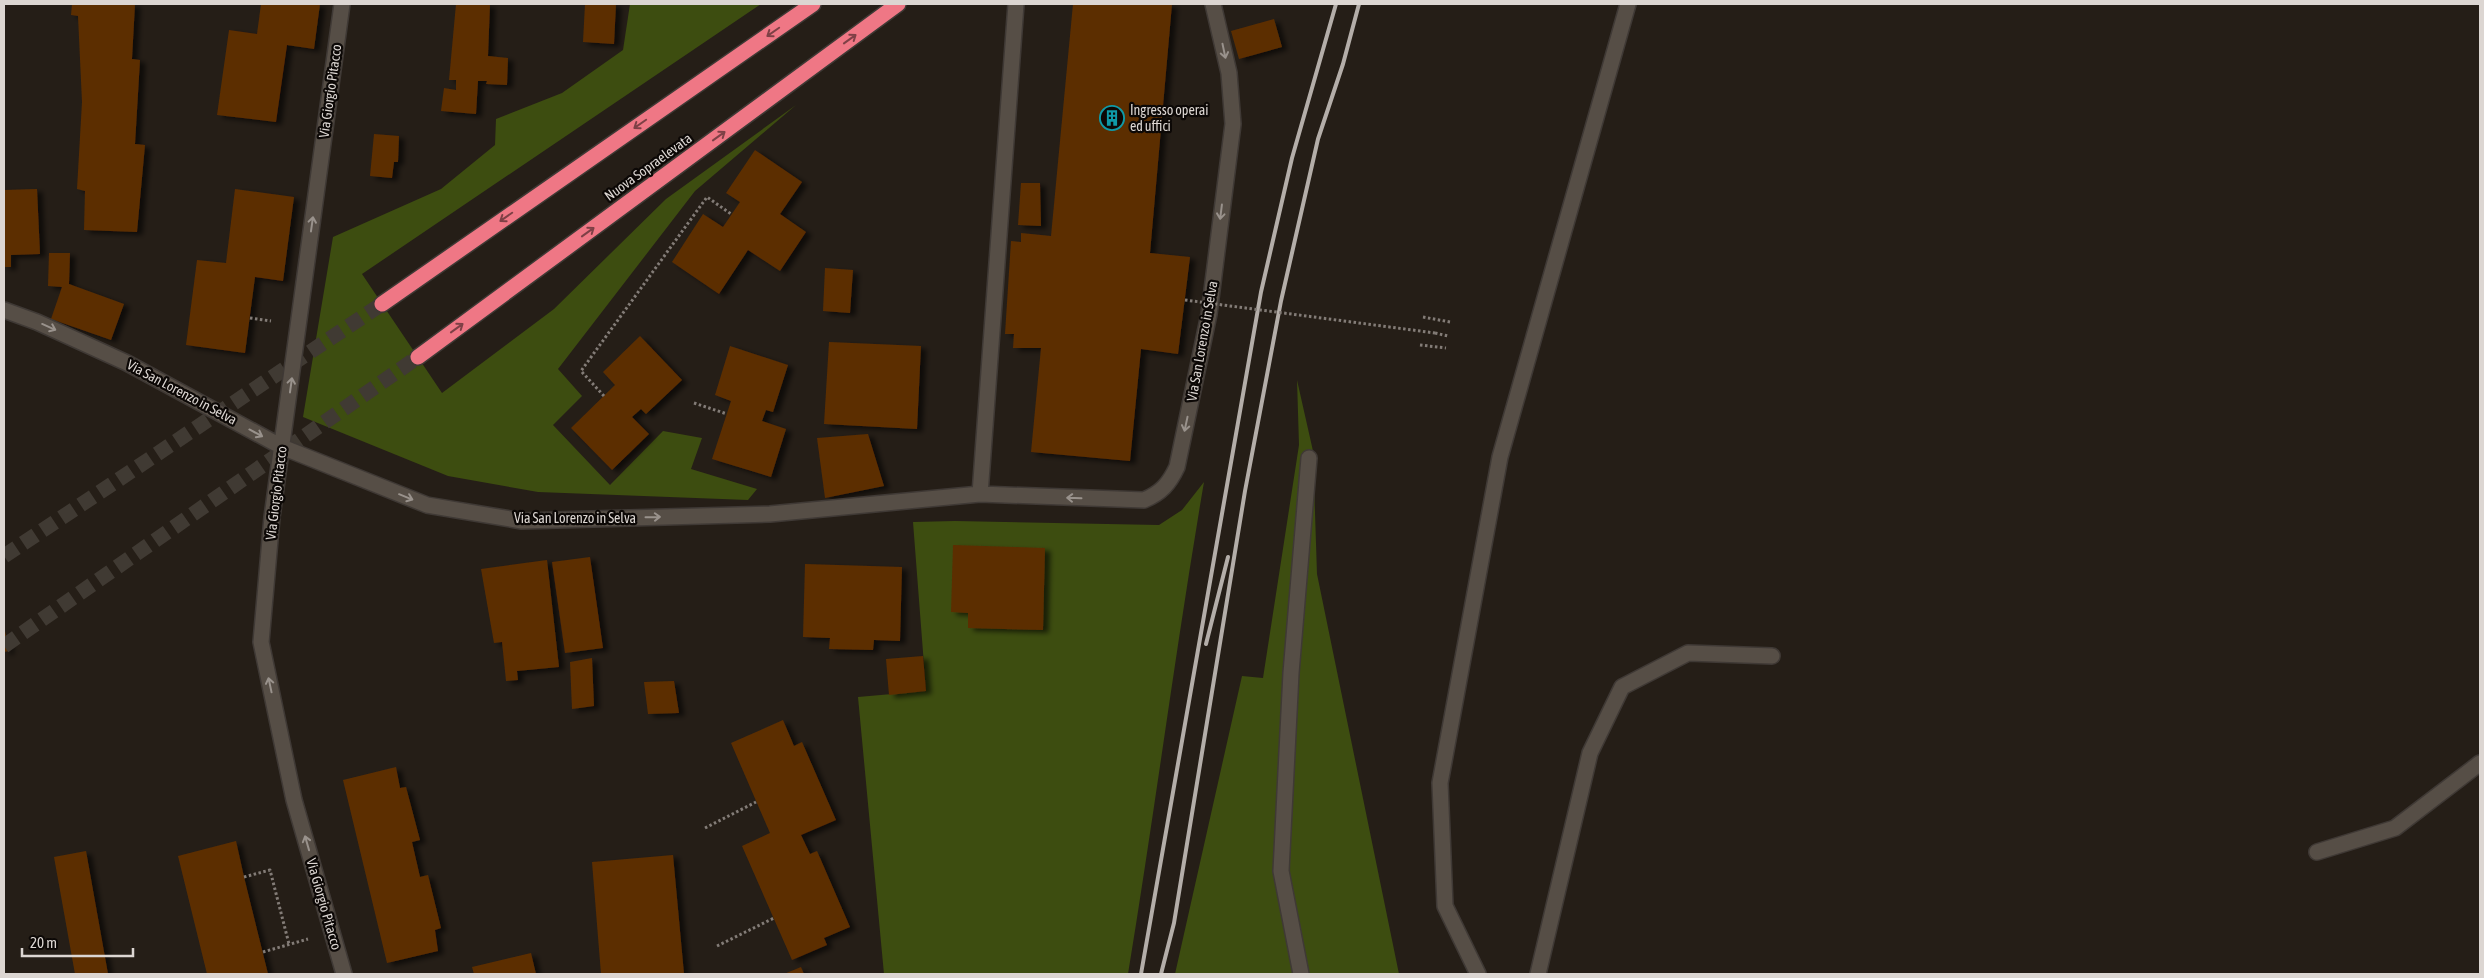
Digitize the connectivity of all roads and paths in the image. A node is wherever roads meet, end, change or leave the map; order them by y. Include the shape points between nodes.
1 (342, 4) edge
2 (813, 4) edge
3 (898, 4) edge
4 (1016, 4) edge
5 (1213, 4) edge
6 (1628, 4) edge
7 (731, 214) dead end
8 (1185, 300) dead end
9 (382, 304) tunnel mouth
10 (4, 310) edge
11 (1423, 317) dead end
12 (1450, 322) dead end
13 (1448, 336) dead end
14 (1420, 345) dead end
15 (1446, 348) dead end
16 (418, 357) tunnel mouth
17 (604, 396) dead end
18 (694, 403) dead end
19 (727, 414) dead end
20 (282, 447) junction
21 (1309, 458) dead end
22 (980, 494) junction
23 (1772, 656) dead end
24 (2480, 763) edge
25 (756, 802) dead end
26 (704, 828) dead end
27 (2317, 852) dead end
28 (244, 877) dead end
29 (774, 918) dead end
30 (332, 933) junction
31 (289, 944) junction
32 (717, 946) dead end
33 (262, 952) dead end
34 (344, 974) edge
35 (1301, 974) edge
36 (1478, 974) edge
37 (1538, 974) edge

20 -> 1 street, Via Giorgio Pitacco
2 -> 9 highway
16 -> 3 highway, Nuova Sopraelevata
4 - 22 street
5 -> 22 street, Via San Lorenzo in Selva via 1229,74 1233,124 1209,314 1177,468 1170,483 1144,500
6 - 36 street via 1500,457 1440,783 1445,906
7 - 17 path via 707,197 581,372
8 - 13 path, bridge
10 -> 20 street, Via San Lorenzo in Selva via 127,363
11 - 12 path
14 - 15 path
18 - 19 path
20 -> 22 street, Via San Lorenzo in Selva via 427,505 522,520 770,514
30 -> 20 street, Via Giorgio Pitacco via 294,800 261,642
21 - 35 street via 1290,672 1281,871
23 - 37 street via 1688,653 1622,687 1590,753
24 - 27 street via 2395,828
25 - 26 path
28 - 31 path via 270,870
29 - 32 path
30 - 31 path
30 - 34 street, Via Giorgio Pitacco
31 - 33 path

